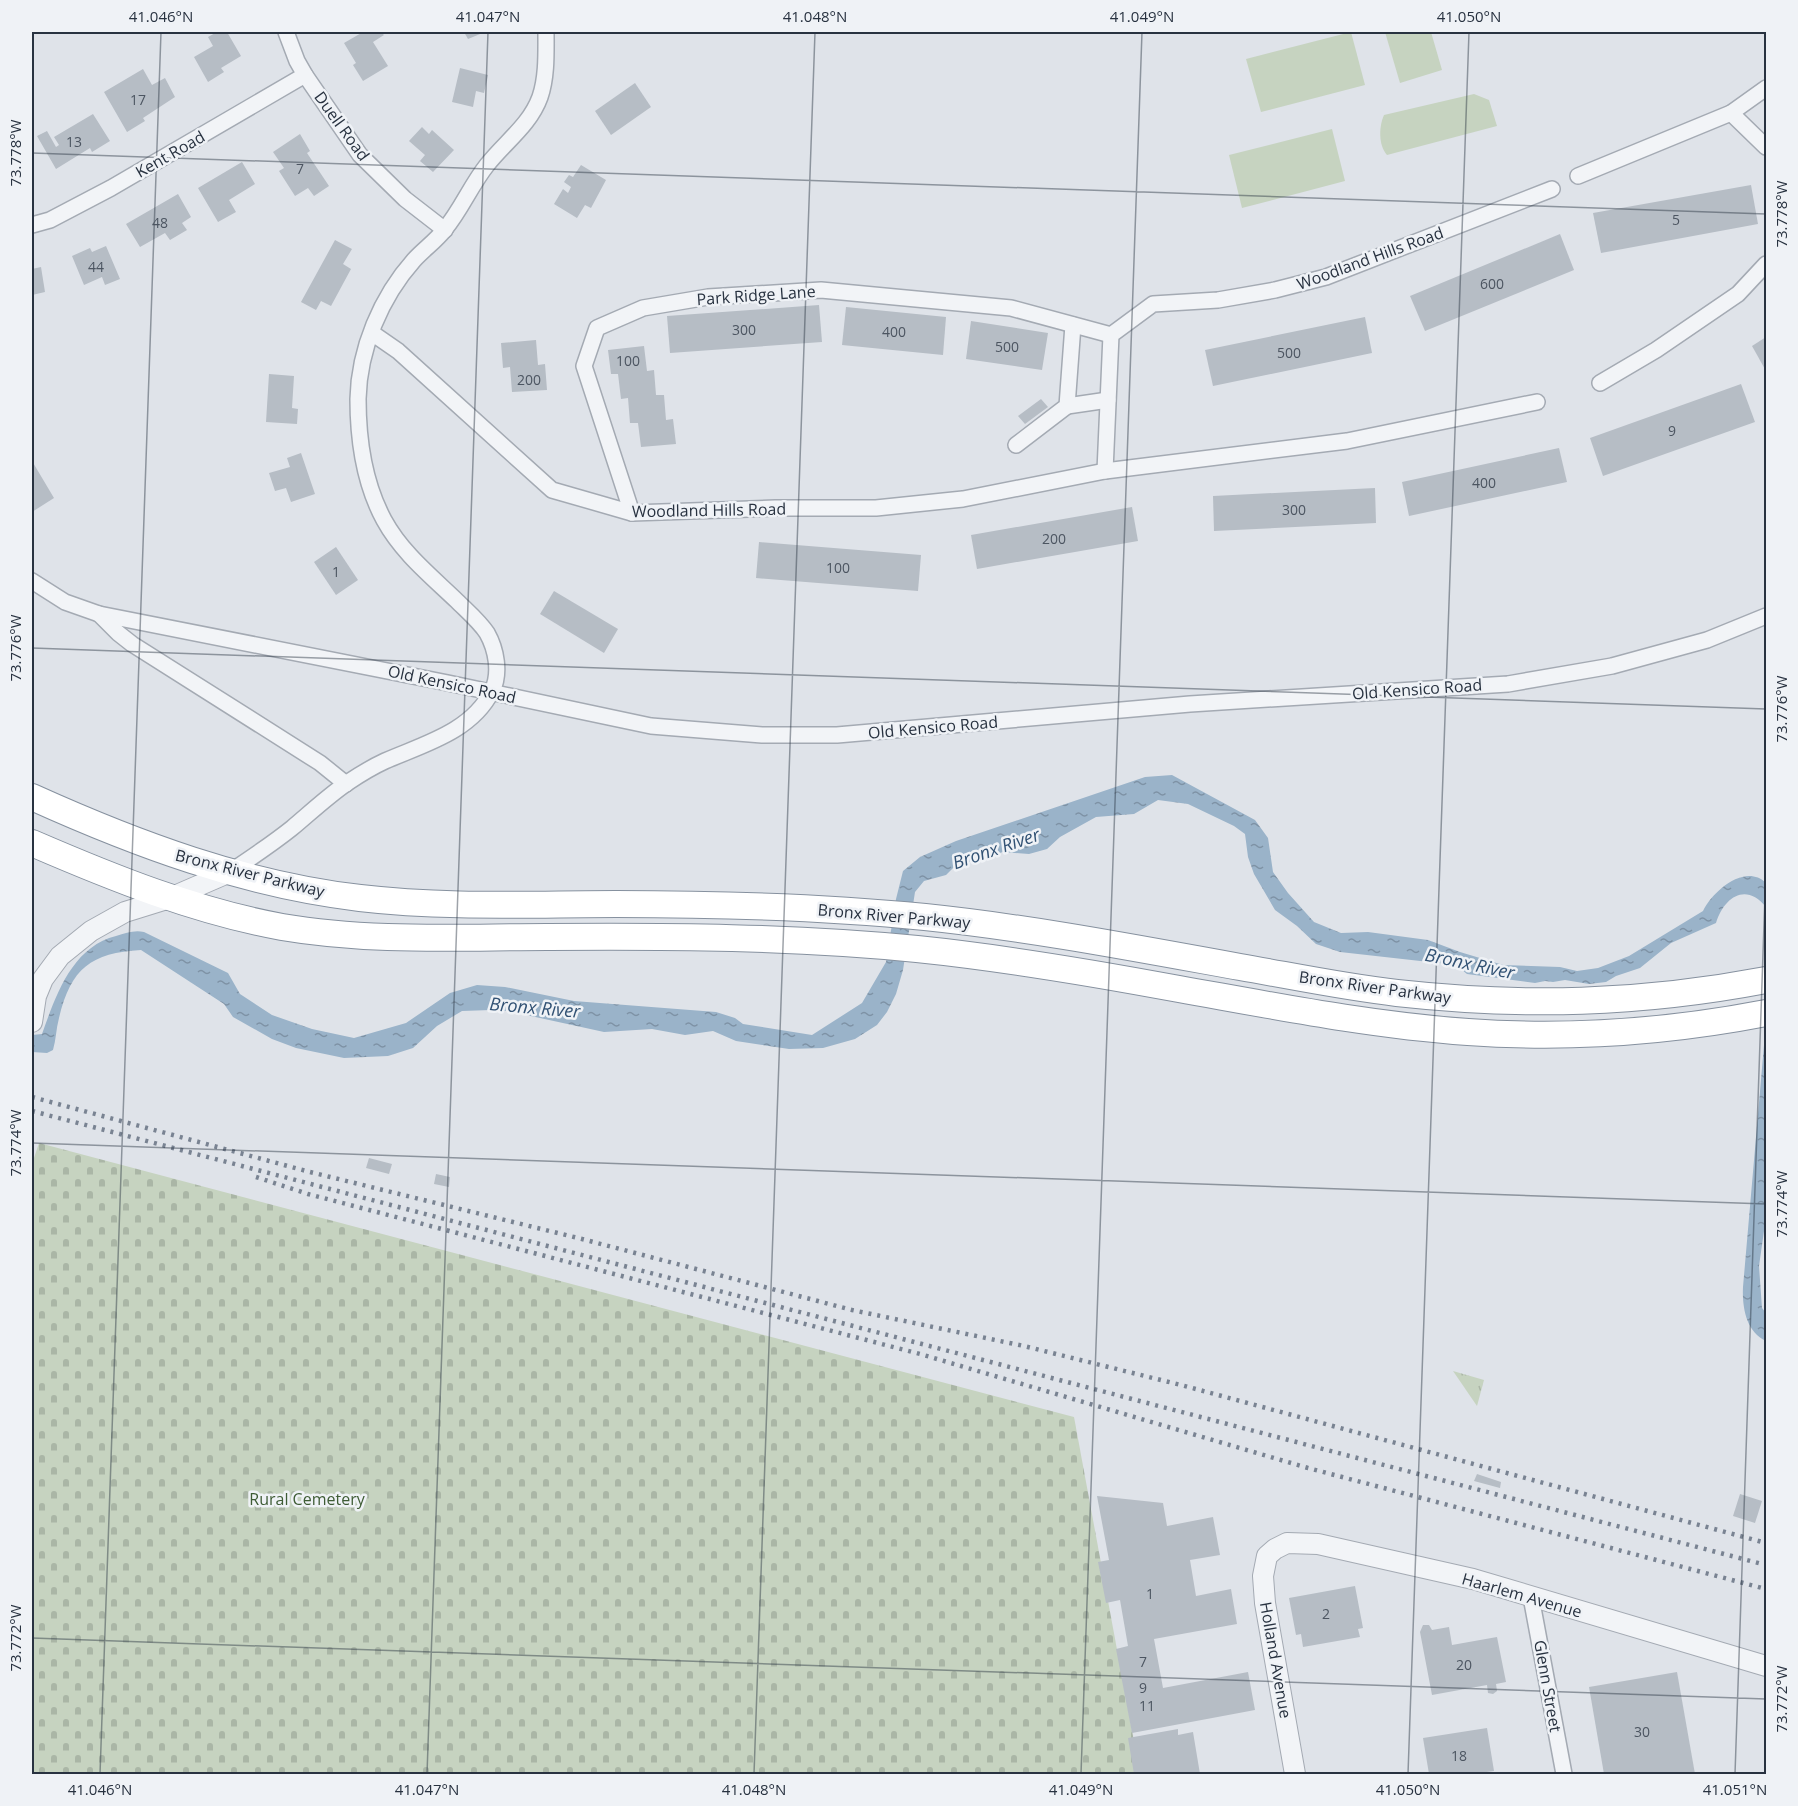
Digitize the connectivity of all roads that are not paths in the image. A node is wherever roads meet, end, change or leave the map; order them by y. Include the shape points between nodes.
1 (286, 32) edge
2 (546, 32) edge
3 (305, 75) junction
4 (1767, 88) edge
5 (1731, 113) junction
6 (1767, 147) edge
7 (1578, 176) dead end
8 (1552, 189) dead end
9 (32, 225) edge
10 (445, 230) junction
11 (1767, 264) edge
12 (1073, 325) junction
13 (372, 333) junction
14 (1111, 334) junction
15 (1600, 383) dead end
16 (1108, 400) junction
17 (1537, 402) dead end
18 (1066, 406) junction
19 (1016, 445) dead end
20 (1106, 471) junction
21 (632, 513) junction
22 (32, 581) edge
23 (99, 614) junction
24 (1767, 616) edge
25 (491, 692) junction
26 (346, 784) junction
27 (32, 797) edge
28 (32, 843) edge
29 (230, 872) junction
30 (170, 898) junction
31 (1760, 981) edge
32 (1756, 1015) edge
33 (32, 1020) edge
34 (1275, 1549) joint
35 (1531, 1597) junction
36 (1767, 1666) edge
37 (1296, 1774) edge
38 (1564, 1774) edge

1 - 3 street, Duell Road
2 - 10 street via 540,96 526,122 486,166
3 - 9 street, Kent Road via 111,189
3 - 10 street, Duell Road via 360,155 405,199
4 - 5 street
5 - 6 street
5 - 7 street
8 - 14 street, Woodland Hills Road via 1326,277 1218,300 1153,304
10 - 13 street via 394,286
11 - 15 street via 1738,294 1654,352
12 - 14 street, Park Ridge Lane
12 - 18 street
12 - 21 street, Park Ridge Lane via 1011,308 822,290 708,297 643,308 597,328 584,366
13 - 21 street, Woodland Hills Road via 398,351 552,489
13 - 25 street via 361,366 358,415 371,490 384,520 409,555 488,635 496,663
14 - 16 street
16 - 18 street
16 - 20 street
17 - 20 street, Woodland Hills Road via 1347,441
18 - 19 street
20 - 21 street, Woodland Hills Road via 963,499 876,508
22 - 23 street, Old Kensico Road via 65,602
23 - 25 street, Old Kensico Road
23 - 26 street, Old Kensico Road via 132,644 320,763
24 - 25 street, Old Kensico Road via 1707,640 1612,666 1508,684 1190,704 837,735 762,735 651,726
25 - 26 street via 470,720
26 - 29 street via 264,850
27 - 29 highway, Bronx River Parkway via 132,839
28 - 30 highway, Bronx River Parkway
29 - 30 street
29 - 31 highway, Bronx River Parkway via 323,893 394,901 718,905 924,917 1077,937 1359,988 1467,999 1610,1001
30 - 32 highway, Bronx River Parkway via 250,921 357,935 716,937 921,950 1072,970 1356,1020 1463,1032 1606,1033
30 - 33 street via 125,912 91,931 60,956 43,979
34 - 35 street, Haarlem Avenue via 1287,1543 1318,1544 1473,1579
34 - 37 street, Holland Avenue via 1267,1557 1263,1576 1265,1603
35 - 36 street, Haarlem Avenue
35 - 38 street, Glenn Street

